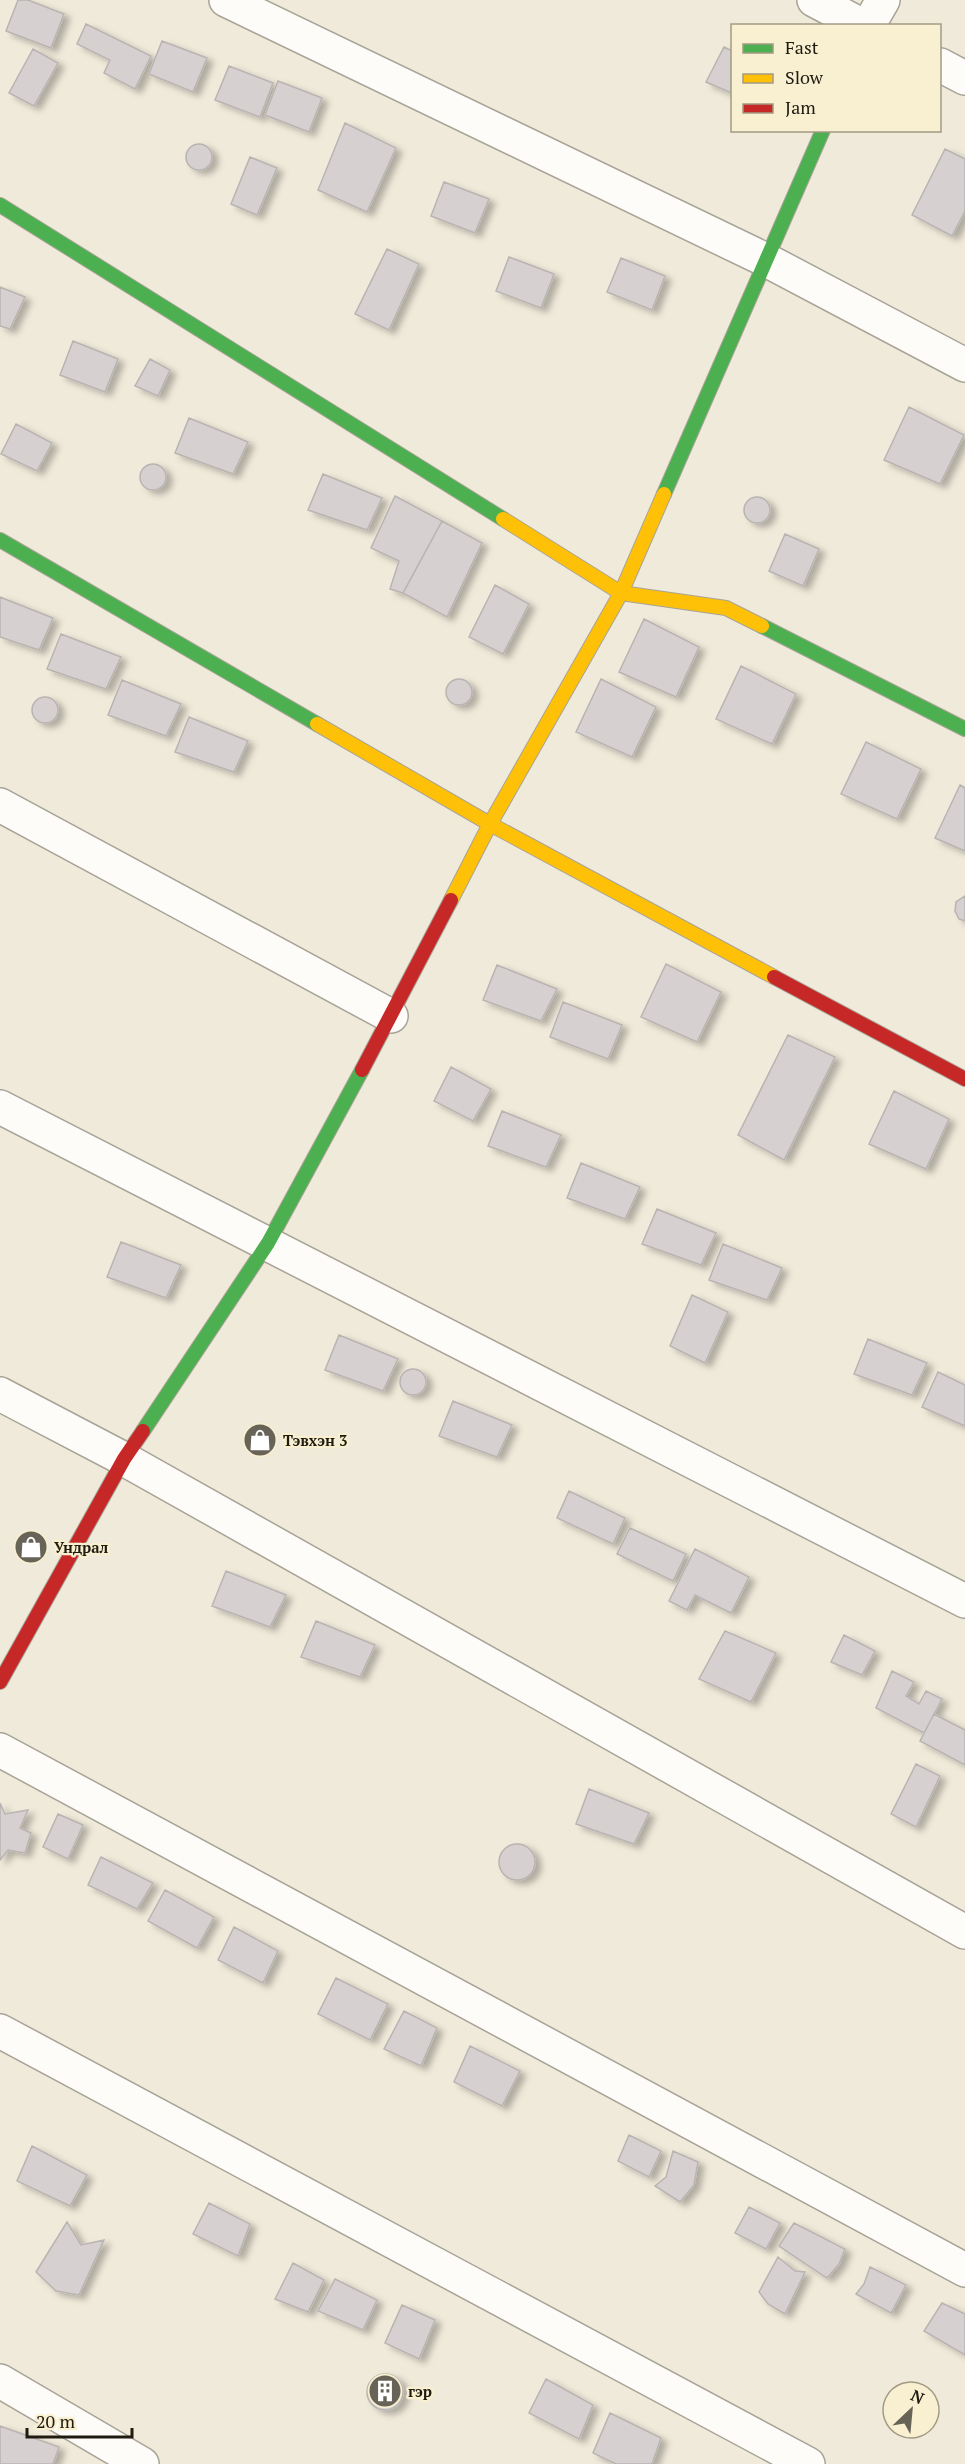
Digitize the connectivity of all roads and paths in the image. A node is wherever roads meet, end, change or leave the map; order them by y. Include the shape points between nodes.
1 (226, 0) edge
2 (814, 0) edge
3 (883, 0) edge
4 (858, 24) edge
5 (869, 24) edge
6 (941, 66) edge
7 (965, 78) edge
8 (822, 132) edge
9 (0, 205) edge
10 (768, 261) junction
11 (965, 364) edge
12 (0, 540) edge
13 (621, 593) junction
14 (965, 729) edge
15 (0, 806) edge
16 (490, 824) junction
17 (391, 1016) junction
18 (965, 1079) edge
19 (0, 1107) edge
20 (268, 1244) junction
21 (0, 1394) edge
22 (124, 1459) junction
23 (965, 1601) edge
24 (0, 1682) edge
25 (0, 1750) edge
26 (965, 1932) edge
27 (0, 2031) edge
28 (965, 2270) edge
29 (0, 2381) edge
30 (142, 2464) edge
31 (808, 2464) edge

1 - 10 street
2 - 4 street
3 - 5 street
6 - 7 street
8 - 10 street
9 - 13 street
10 - 11 street
10 - 13 street
12 - 16 street
13 - 14 street via 726,608
13 - 16 street
15 - 17 street
16 - 17 street
16 - 18 street
17 - 20 street
19 - 20 street
20 - 22 street
20 - 23 street
21 - 22 street
22 - 24 street
22 - 26 street
25 - 28 street
27 - 31 street
29 - 30 street

